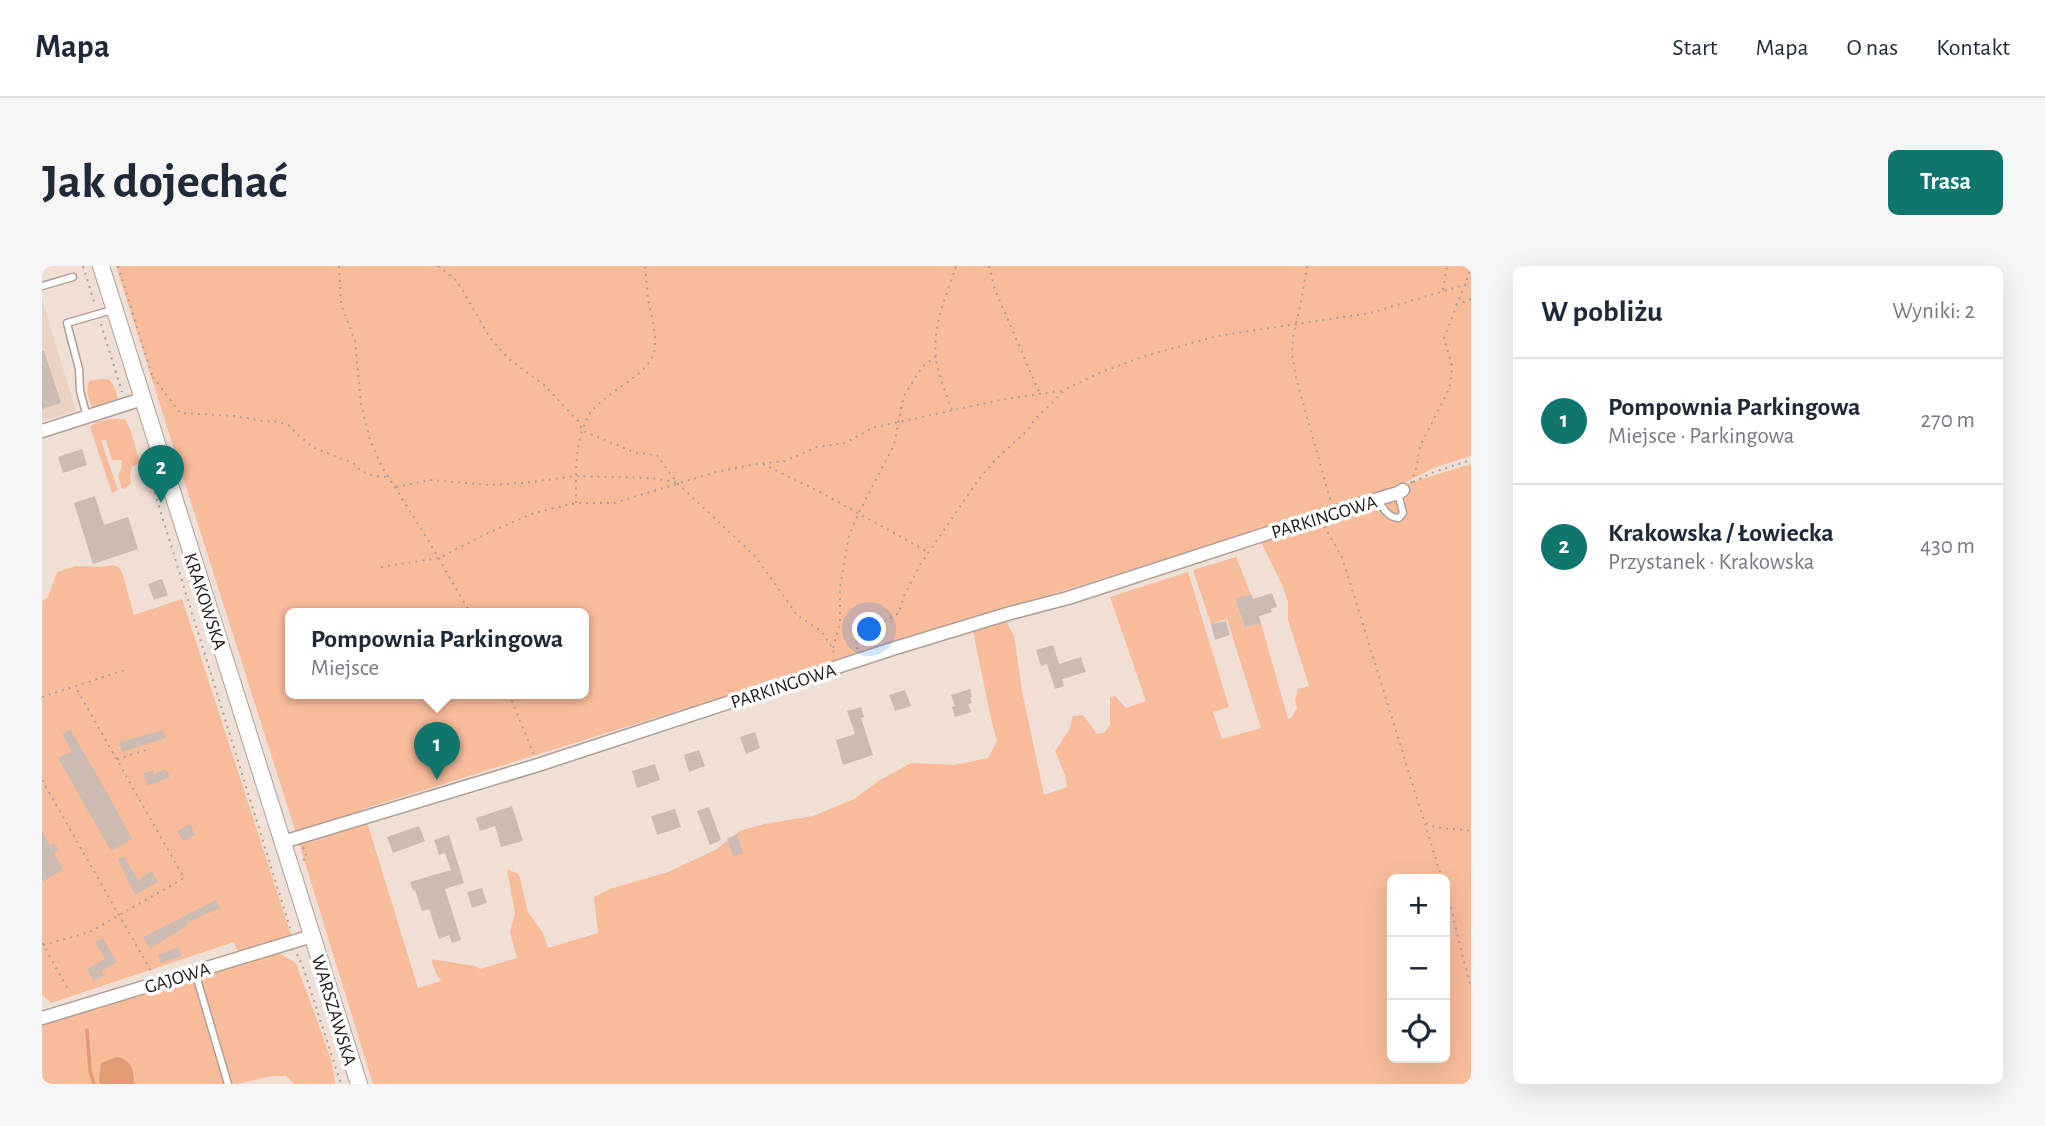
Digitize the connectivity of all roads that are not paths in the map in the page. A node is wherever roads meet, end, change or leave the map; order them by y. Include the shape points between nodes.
1 (101, 266) edge
2 (73, 276) dead end
3 (42, 286) edge
4 (114, 309) junction
5 (142, 399) junction
6 (87, 417) junction
7 (42, 431) edge
8 (1400, 492) joint
9 (1377, 499) junction
10 (283, 842) junction
11 (312, 936) junction
12 (195, 972) junction
13 (42, 1018) edge
14 (229, 1084) edge
15 (359, 1084) edge

1 - 4 street, KRAKOWSKA
2 - 3 lane
4 - 5 street, KRAKOWSKA
4 - 6 lane via 67,323
5 - 6 street
5 - 10 street, KRAKOWSKA
6 - 7 street
8 - 9 street, PARKINGOWA
8 - 9 lane via 1403,513 1399,518 1388,514
9 - 10 street, PARKINGOWA
10 - 11 street, KRAKOWSKA
11 - 12 street, GAJOWA
11 - 15 street, WARSZAWSKA
12 - 13 street, GAJOWA
12 - 14 lane

